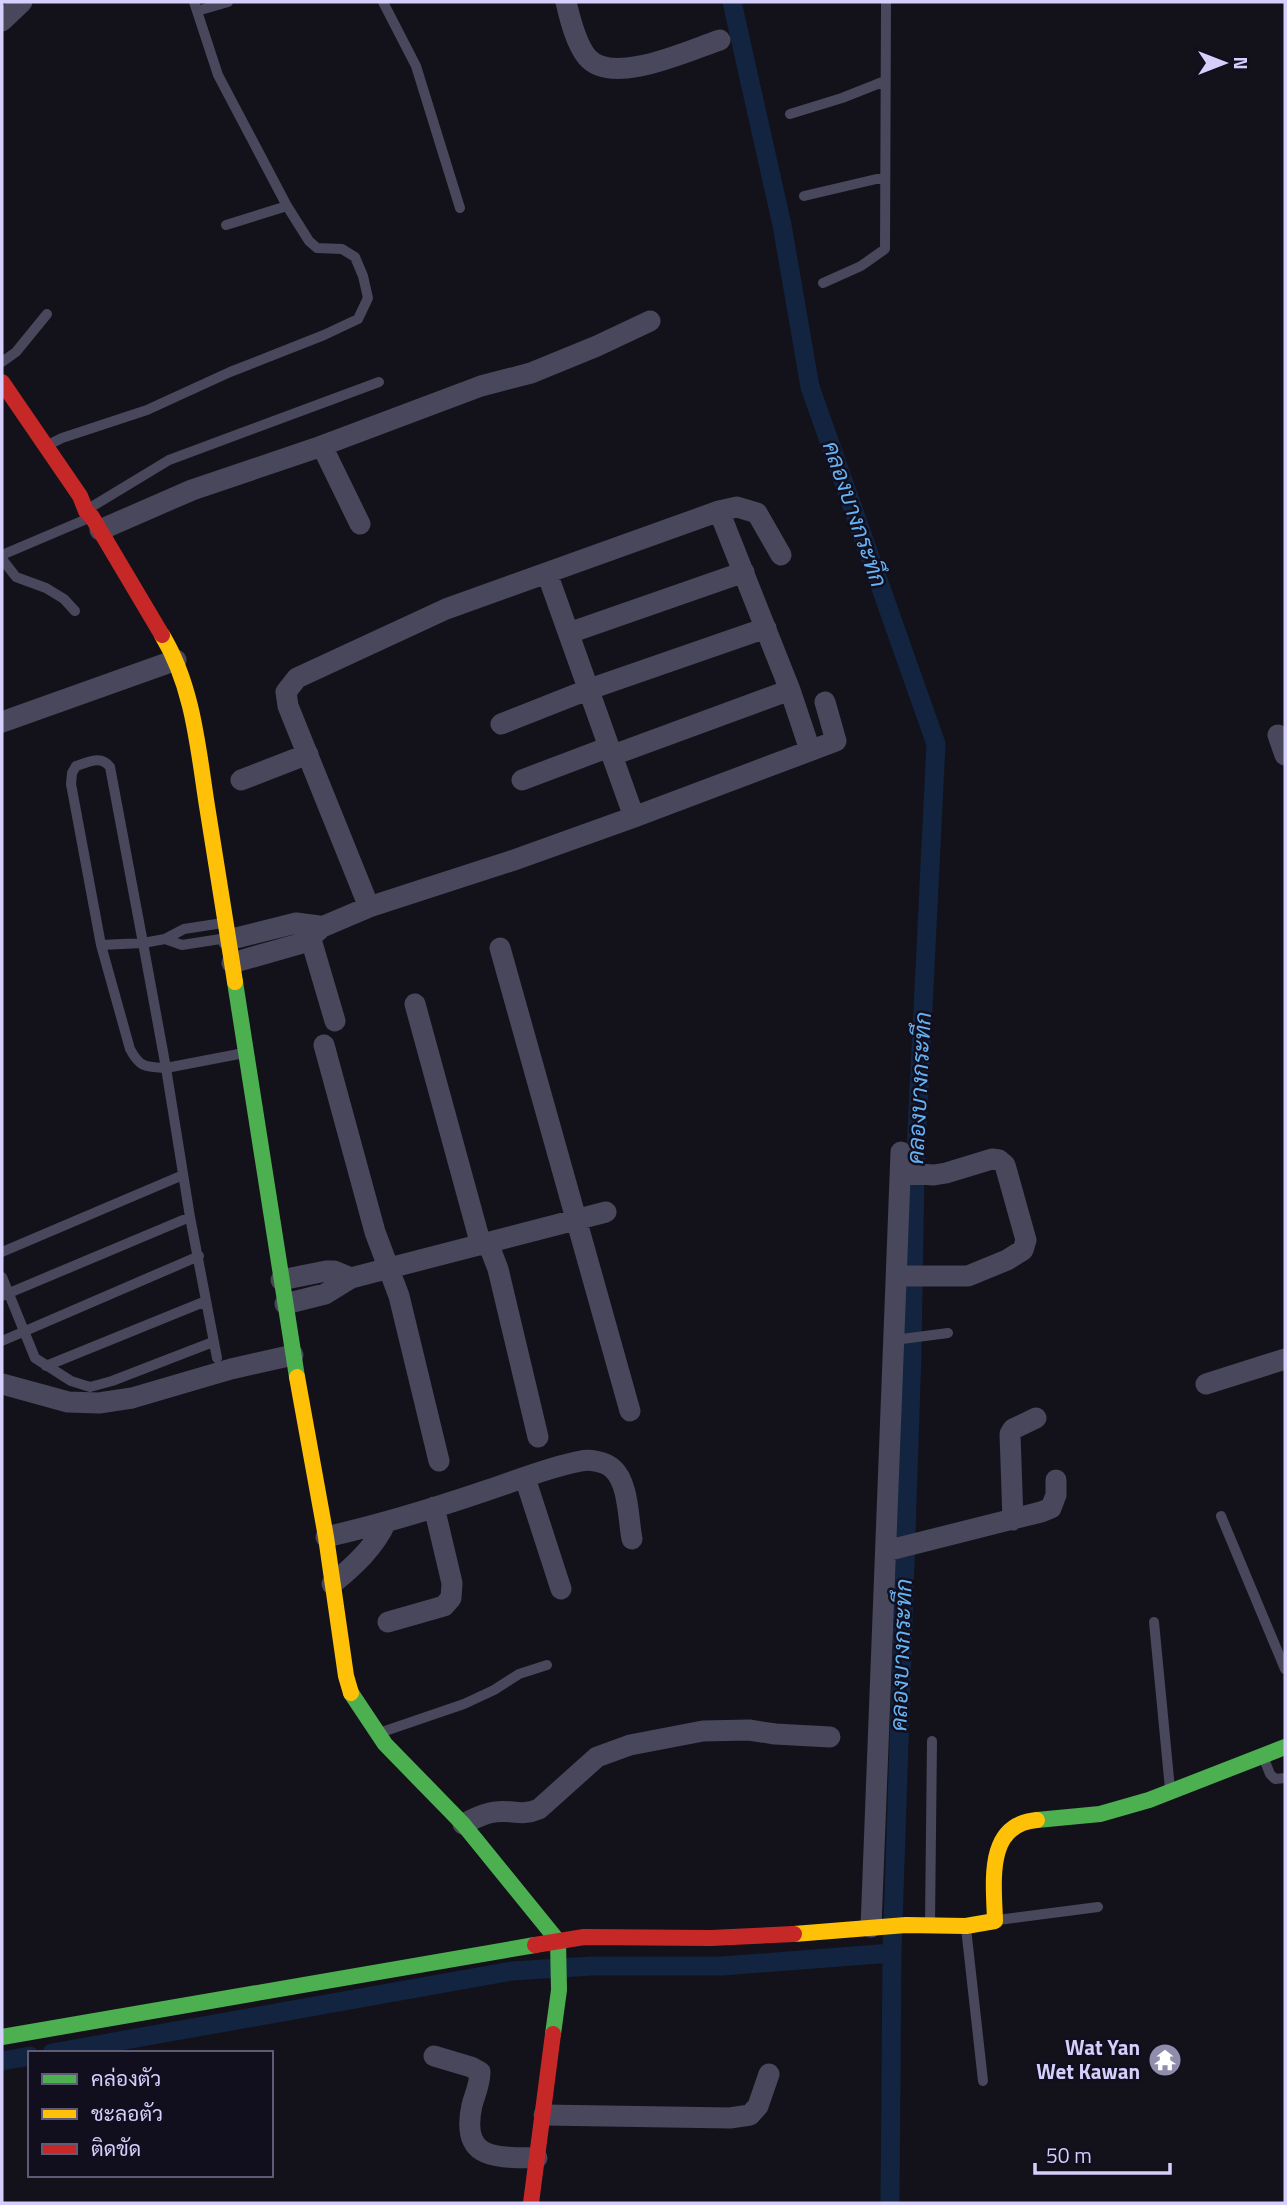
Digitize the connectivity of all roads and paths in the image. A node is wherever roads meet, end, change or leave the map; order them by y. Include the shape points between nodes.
1 (22, 2) edge
2 (228, 2) edge
3 (383, 2) edge
4 (566, 2) edge
5 (886, 2) edge
6 (196, 6) edge
7 (2, 21) edge
8 (720, 40) dead end
9 (885, 81) junction
10 (790, 114) dead end
11 (885, 177) junction
12 (804, 196) dead end
13 (287, 206) junction
14 (460, 208) dead end
15 (226, 225) dead end
16 (823, 283) dead end
17 (47, 314) dead end
18 (650, 321) dead end
19 (2, 362) edge
20 (2, 382) edge
21 (379, 382) dead end
22 (322, 446) junction
23 (44, 447) junction
24 (719, 511) junction
25 (93, 519) junction
26 (360, 524) dead end
27 (781, 555) dead end
28 (2, 557) edge
29 (744, 572) junction
30 (547, 573) junction
31 (75, 611) dead end
32 (766, 628) junction
33 (569, 633) junction
34 (176, 660) junction
35 (587, 690) junction
36 (790, 690) junction
37 (825, 702) dead end
38 (2, 722) edge
39 (500, 724) dead end
40 (810, 750) junction
41 (611, 751) junction
42 (308, 754) junction
43 (242, 780) dead end
44 (522, 780) dead end
45 (634, 817) junction
46 (369, 907) junction
47 (312, 929) junction
48 (227, 933) junction
49 (143, 943) junction
50 (101, 946) junction
51 (500, 948) dead end
52 (232, 962) junction
53 (415, 1004) dead end
54 (335, 1021) dead end
55 (324, 1045) dead end
56 (247, 1052) junction
57 (166, 1068) junction
58 (183, 1175) junction
59 (606, 1212) dead end
60 (190, 1217) junction
61 (576, 1218) junction
62 (485, 1244) junction
63 (2, 1252) edge
64 (199, 1256) junction
65 (389, 1269) junction
66 (899, 1275) junction
67 (2, 1277) edge
68 (351, 1278) junction
69 (281, 1280) junction
70 (5, 1294) edge
71 (206, 1301) junction
72 (285, 1304) junction
73 (25, 1331) junction
74 (948, 1333) dead end
75 (898, 1339) junction
76 (2, 1341) edge
77 (213, 1342) junction
78 (293, 1355) junction
79 (217, 1358) dead end
80 (1285, 1359) edge
81 (46, 1366) junction
82 (2, 1384) edge
83 (1206, 1384) dead end
84 (630, 1410) dead end
85 (1036, 1418) dead end
86 (538, 1437) dead end
87 (439, 1461) dead end
88 (525, 1478) junction
89 (1056, 1480) dead end
90 (434, 1507) junction
91 (1221, 1516) dead end
92 (1013, 1520) junction
93 (386, 1522) junction
94 (326, 1538) junction
95 (632, 1539) dead end
96 (894, 1549) junction
97 (332, 1584) junction
98 (561, 1589) dead end
99 (388, 1622) dead end
100 (1154, 1622) dead end
101 (547, 1665) dead end
102 (1285, 1669) edge
103 (377, 1733) junction
104 (830, 1737) dead end
105 (932, 1741) dead end
106 (1285, 1747) edge
107 (1263, 1756) junction
108 (1285, 1778) edge
109 (1170, 1792) junction
110 (463, 1824) junction
111 (1098, 1907) dead end
112 (995, 1921) junction
113 (930, 1925) junction
114 (966, 1926) junction
115 (877, 1927) junction
116 (558, 1941) junction
117 (2, 2037) edge
118 (434, 2056) dead end
119 (769, 2074) dead end
120 (983, 2081) dead end
121 (544, 2115) junction
122 (537, 2158) junction
123 (531, 2203) edge

1 - 7 street
2 - 6 lane
3 - 14 lane via 416,66
4 - 8 street via 585,55 607,70 633,68
5 - 9 lane
6 - 13 lane via 223,85
9 - 10 lane
9 - 11 lane
11 - 12 lane
11 - 16 lane via 884,249 861,266
13 - 15 lane
13 - 23 lane via 317,248 342,249 355,257 368,298 358,319 147,410
17 - 19 lane
18 - 22 street via 531,373 481,386
20 - 23 street
21 - 25 lane via 169,460
22 - 25 street
22 - 26 street
23 - 25 street
24 - 27 street via 737,507 757,513
24 - 29 street
24 - 30 street
25 - 28 lane
25 - 34 street
28 - 31 lane via 16,577 64,598
29 - 32 street
29 - 33 street
30 - 33 street
30 - 42 street via 446,609 297,678 286,692 288,706
32 - 35 street
32 - 36 street
33 - 35 street
34 - 38 street
34 - 48 street via 197,740
35 - 39 street
35 - 41 street
36 - 40 street
36 - 41 street
37 - 40 street via 836,741
40 - 45 street
41 - 44 street
41 - 45 street
42 - 43 street
42 - 46 street
45 - 46 street
46 - 47 street
47 - 48 street via 284,925
47 - 52 street via 299,944
47 - 54 street
48 - 49 lane via 184,929
48 - 52 street
49 - 50 lane
49 - 50 lane via 110,767 100,759 76,766 71,784
49 - 57 lane
50 - 57 lane via 133,1055 147,1067
51 - 61 street
52 - 56 street
53 - 62 street
55 - 65 street
56 - 57 lane
56 - 69 street
57 - 58 lane
58 - 60 lane
58 - 63 lane
59 - 61 street
60 - 64 lane
60 - 70 lane
61 - 62 street
61 - 84 street
62 - 65 street
62 - 86 street via 498,1269
64 - 71 lane
64 - 73 lane
65 - 68 street
65 - 87 street
66 - 66 street via 903,1166 934,1175 992,1159 1005,1165 1026,1240 1023,1250 968,1276
66 - 75 street
67 - 70 lane
68 - 69 street via 326,1270
68 - 72 street via 325,1294
69 - 72 street
70 - 73 lane
71 - 77 lane
71 - 81 lane
72 - 78 street
73 - 76 lane
73 - 81 lane via 35,1358
74 - 75 lane
75 - 96 street
77 - 79 lane
77 - 81 lane via 90,1387
78 - 82 street via 99,1403 68,1402
78 - 94 street
80 - 83 street
85 - 92 street via 1010,1434
88 - 90 street
88 - 95 street via 584,1460 613,1469 623,1485
88 - 98 street
89 - 92 street via 1051,1508
90 - 93 street
90 - 99 street via 452,1583 451,1598 444,1606
91 - 102 lane
92 - 96 street
93 - 94 street
93 - 97 street via 378,1539
94 - 97 street
96 - 115 street
97 - 103 street via 345,1676 352,1697
100 - 109 lane
101 - 103 lane via 519,1674 464,1704
103 - 110 street
104 - 110 street via 703,1731 629,1745 597,1757 539,1809 516,1814 497,1811
105 - 113 lane
106 - 107 street
107 - 108 lane via 1270,1774 1275,1779
107 - 109 street
109 - 112 street via 1100,1814 1022,1821 1004,1838 993,1865
110 - 116 street
111 - 112 lane
112 - 114 street
113 - 114 street
113 - 115 street
114 - 120 lane
115 - 116 street via 711,1938
116 - 117 street
116 - 121 street via 559,1990
118 - 122 street via 480,2072 469,2132 482,2152 493,2157
119 - 121 street via 750,2115
121 - 122 street
122 - 123 street

